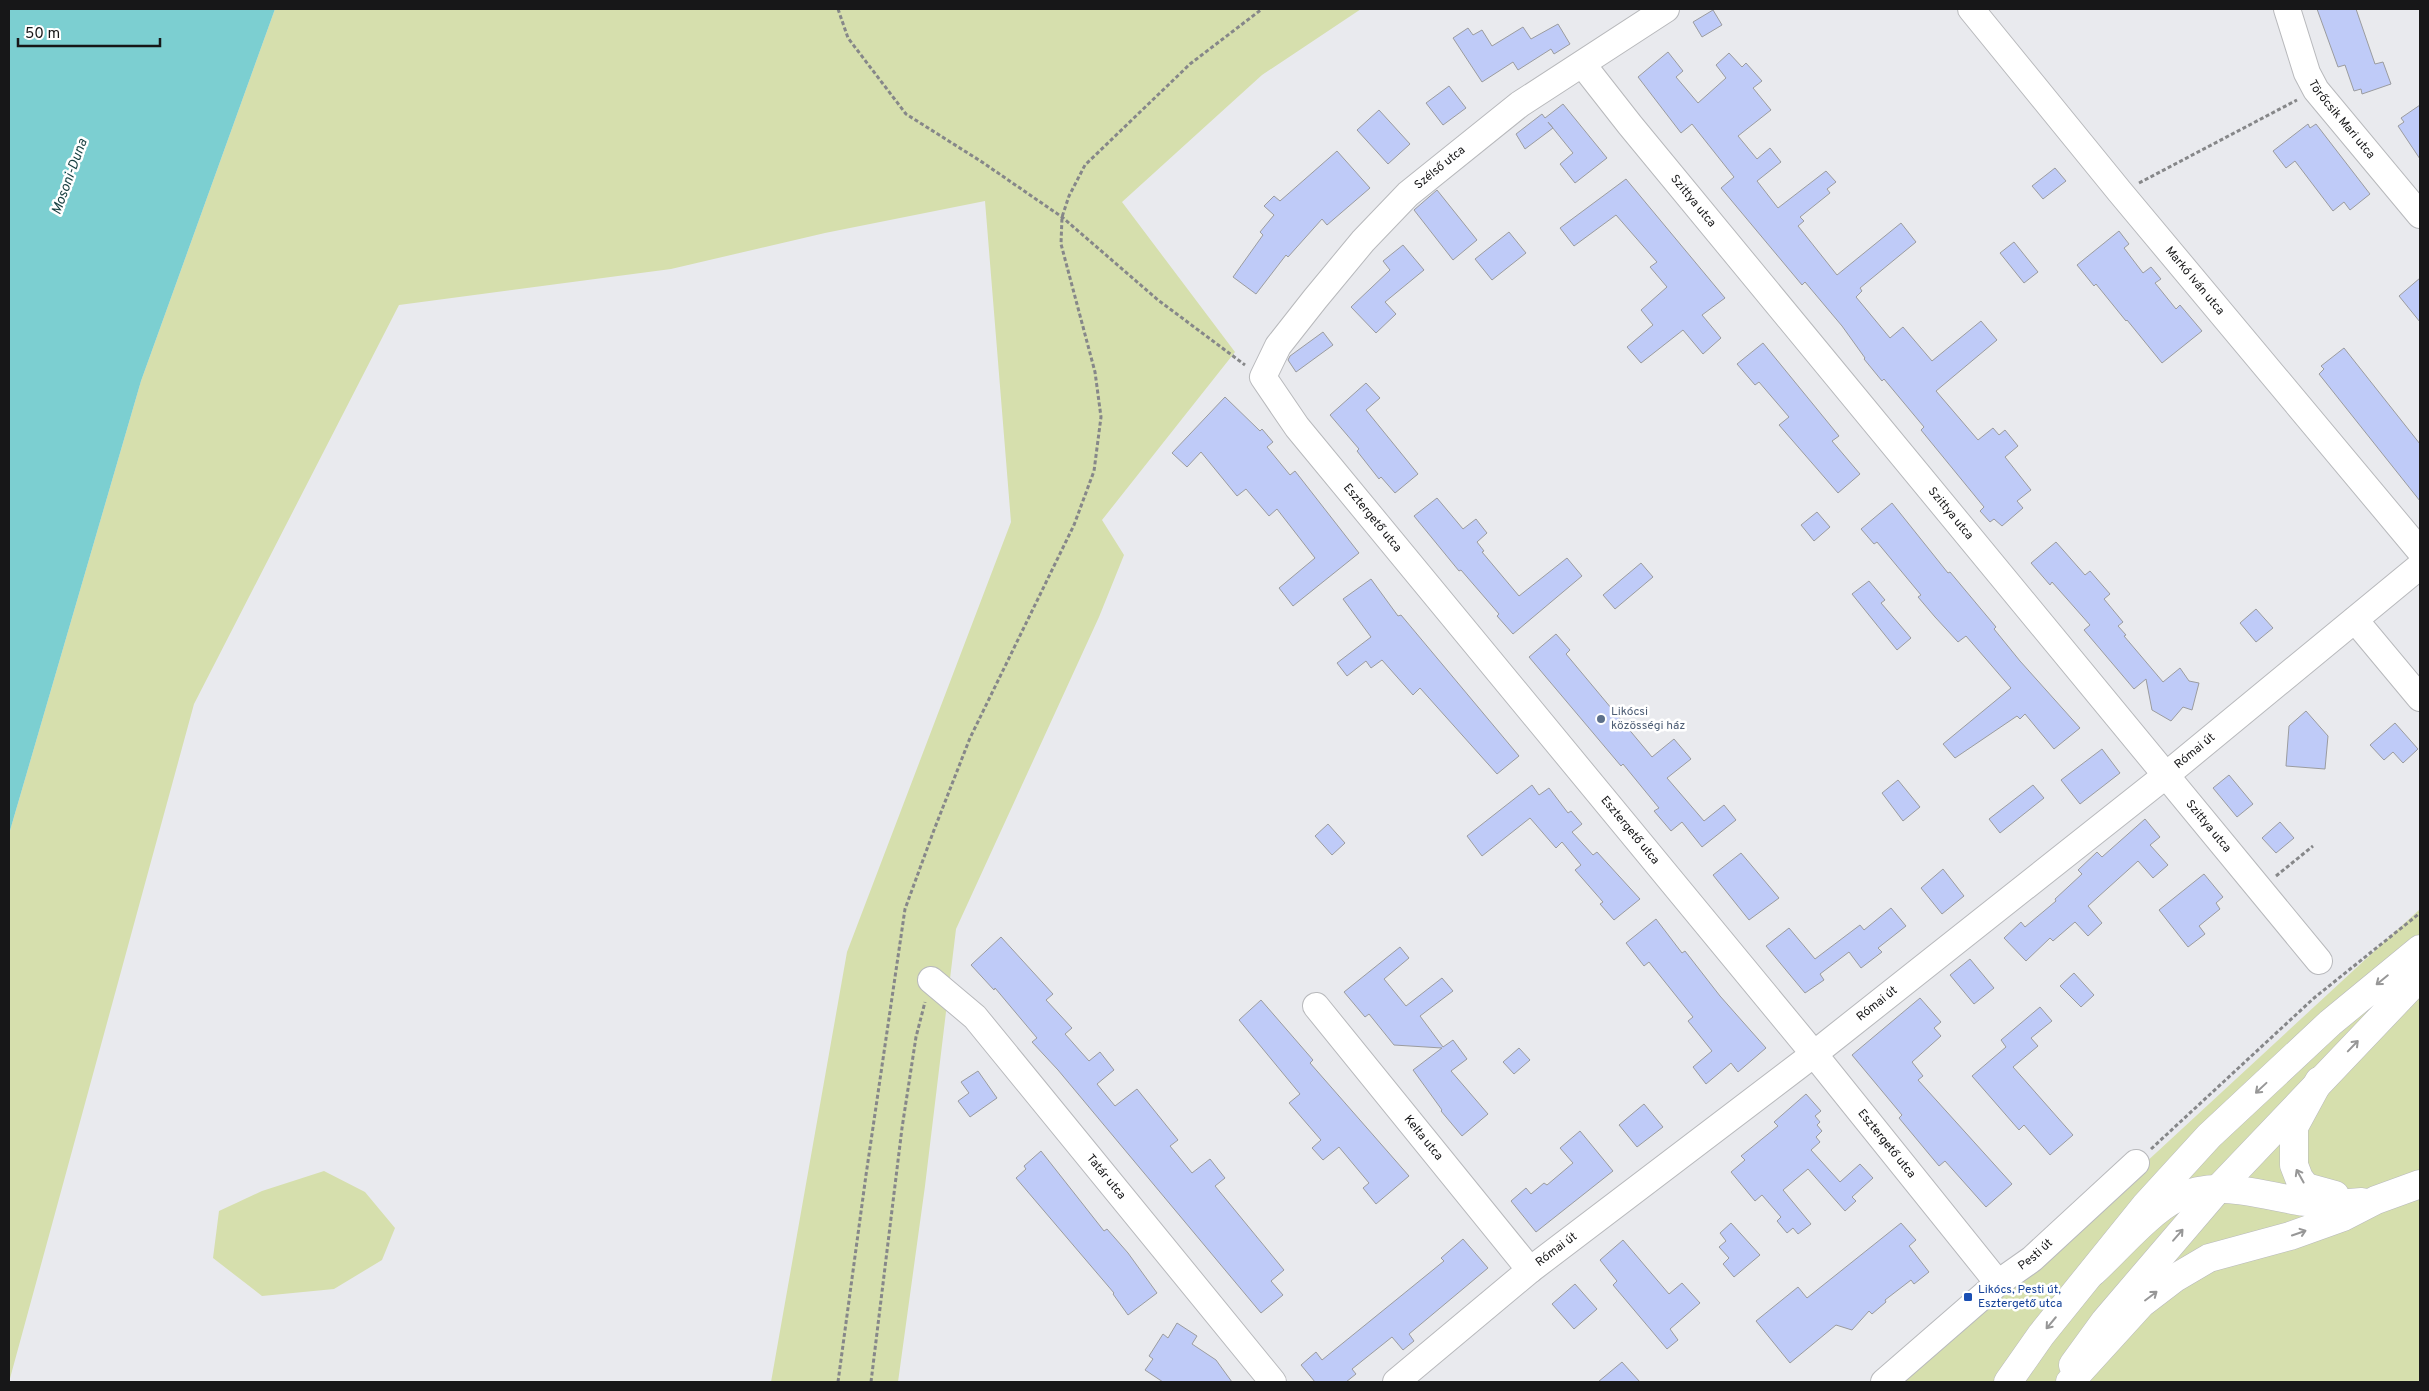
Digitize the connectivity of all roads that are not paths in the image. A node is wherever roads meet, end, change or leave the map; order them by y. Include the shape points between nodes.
1 (1666, 9) edge
2 (2287, 9) edge
3 (1979, 11) edge
4 (1583, 65) junction
5 (2420, 216) edge
6 (1263, 377) joint
7 (2420, 551) edge
8 (2420, 566) edge
9 (2355, 620) junction
10 (2420, 698) edge
11 (2165, 776) junction
12 (2420, 949) edge
13 (2319, 961) dead end
14 (2420, 977) edge
15 (931, 980) road end
16 (1316, 1006) dead end
17 (1814, 1054) junction
18 (2319, 1081) junction
19 (2136, 1163) road end
20 (2420, 1184) edge
21 (2218, 1189) junction
22 (2376, 1200) junction
23 (1530, 1270) junction
24 (2093, 1272) junction
25 (1998, 1284) junction
26 (1273, 1382) edge
27 (1396, 1382) edge
28 (1884, 1382) edge
29 (2008, 1382) edge
30 (2061, 1382) edge
31 (2070, 1382) edge

1 - 4 street, Szélső utca
2 - 5 street, Törőcsik Mari utca via 2307,73 2316,90
3 - 7 street, Markó Iván utca via 2120,192
4 - 6 street, Szélső utca via 1520,104 1408,194 1315,298 1278,346
4 - 11 street, Szittya utca
6 - 17 street, Esztergető utca via 1298,427
8 - 9 street, Római út
9 - 10 street
9 - 11 street, Római út
11 - 13 street, Szittya utca
11 - 17 street, Római út
12 -> 24 main road via 2330,1023 2209,1136 2145,1206
18 -> 14 main road
15 - 26 street, Tatár utca via 975,1018
16 - 23 street, Kelta utca
17 - 23 street, Római út
17 - 25 street, Esztergető utca
18 - 21 main road
22 -> 18 main road via 2332,1195 2306,1187 2299,1178 2294,1165 2294,1127
19 - 25 street, Pesti út via 2032,1259
20 - 22 main road
21 - 22 main road via 2246,1190 2306,1202 2338,1204
21 - 24 main road via 2176,1199 2151,1217
30 -> 21 main road via 2105,1321
31 -> 22 main road via 2142,1304 2175,1278 2209,1258 2343,1218
23 - 27 street, Római út
24 -> 29 main road via 2041,1335
25 - 28 street, Pesti út

